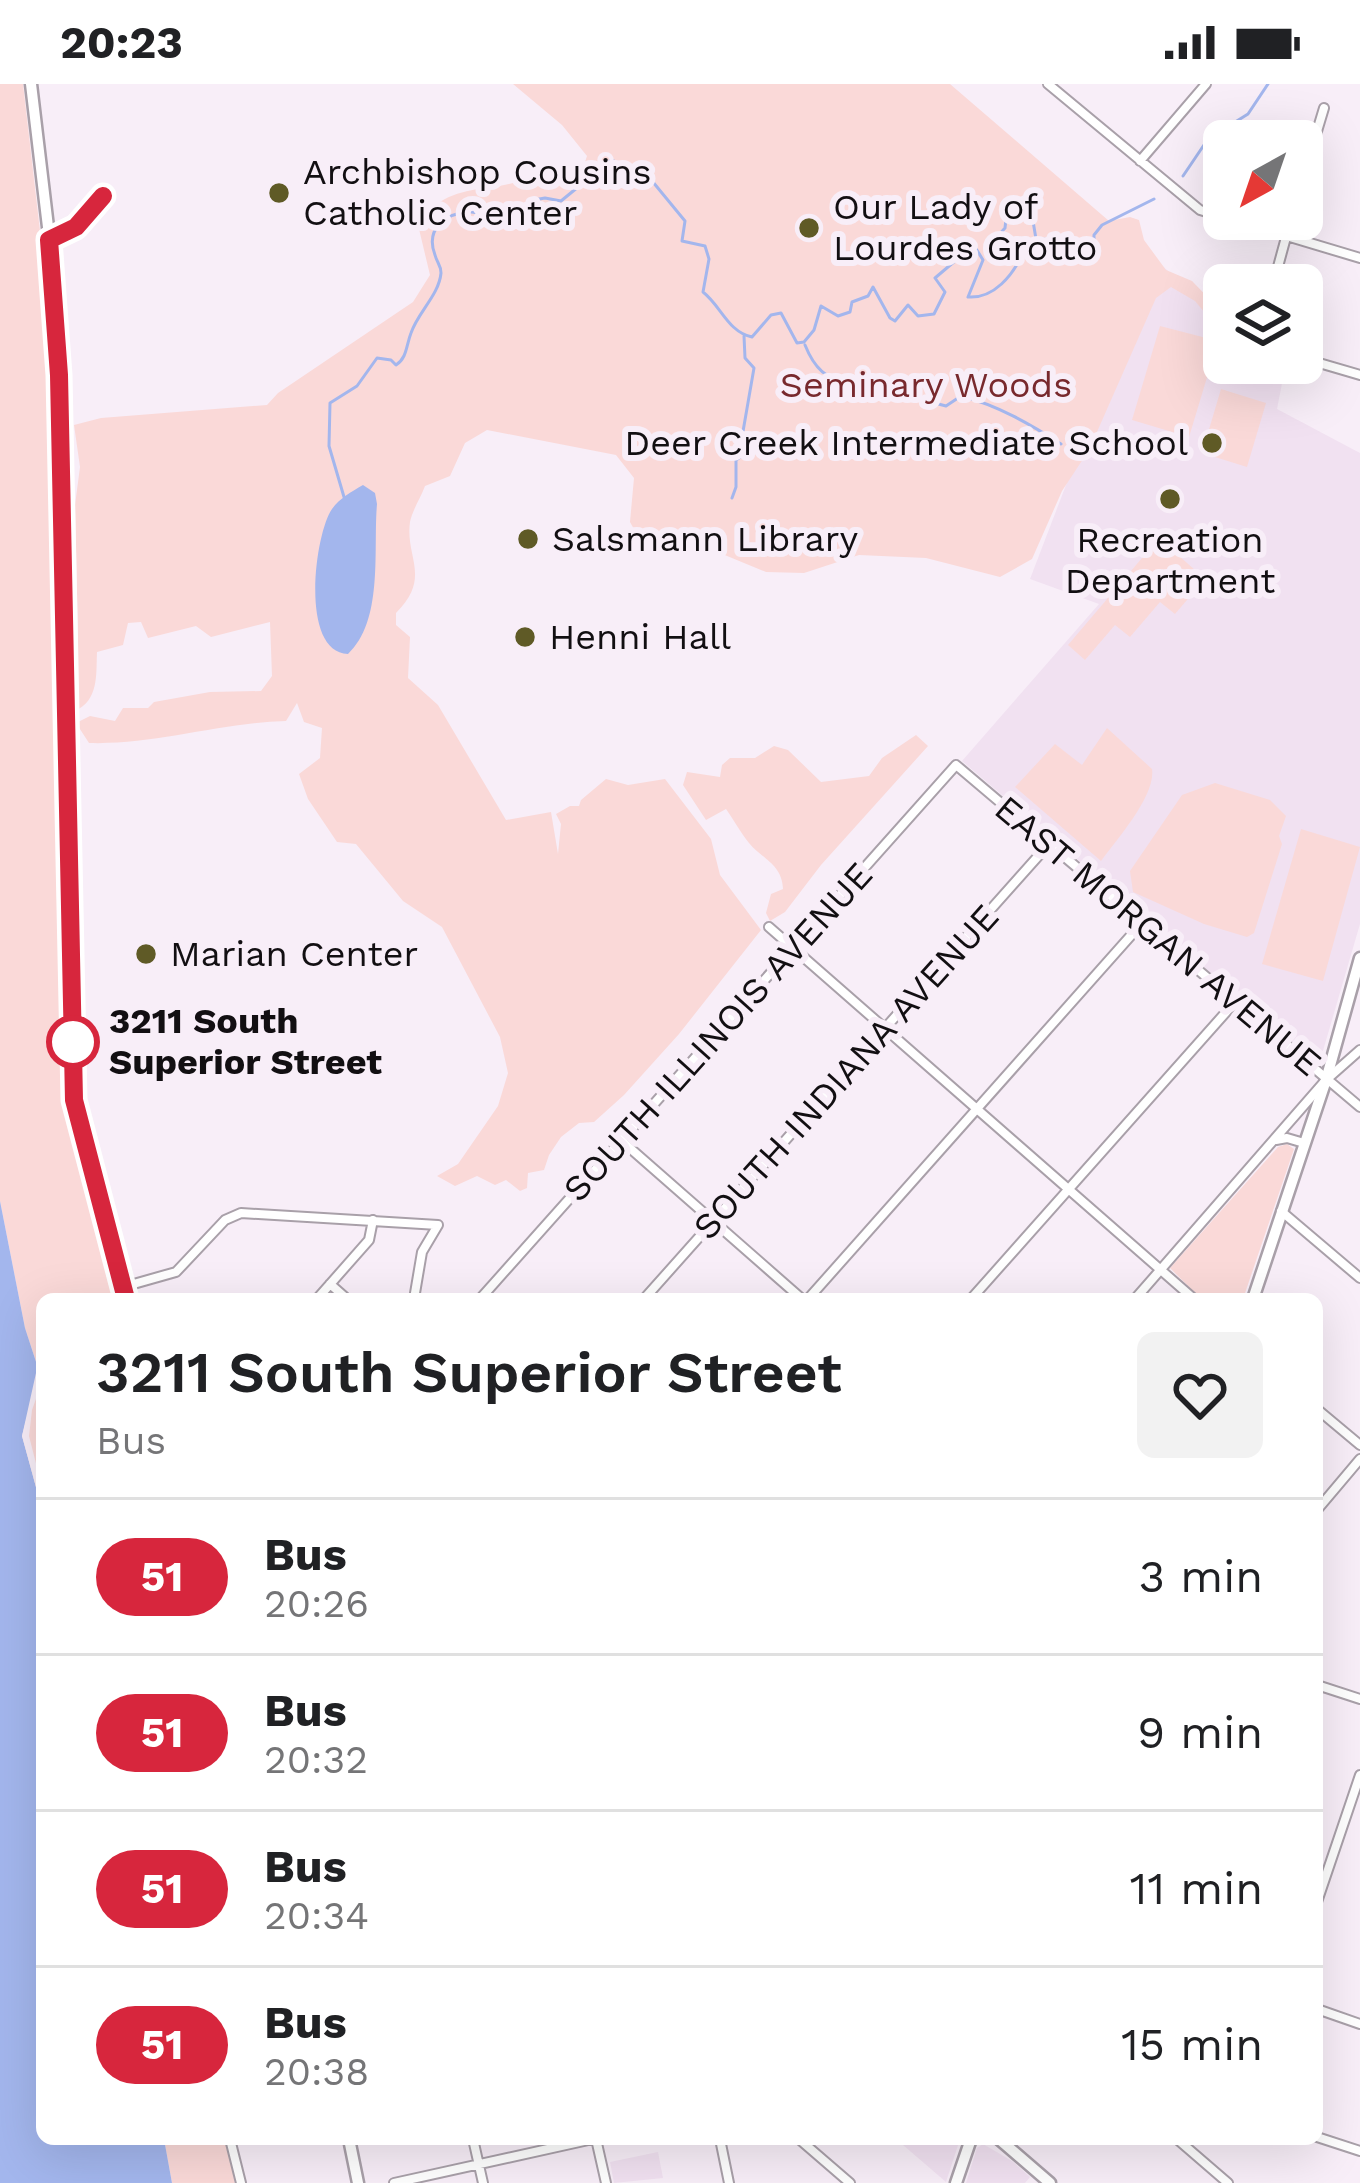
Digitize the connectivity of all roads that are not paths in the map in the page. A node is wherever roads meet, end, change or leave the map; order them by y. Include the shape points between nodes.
1 (31, 84) edge
2 (1048, 84) edge
3 (1206, 84) edge
4 (1324, 108) dead end
5 (1320, 120) edge
6 (1140, 161) junction
7 (1203, 211) edge
8 (1296, 240) edge
9 (1360, 258) edge
10 (1323, 364) edge
11 (1360, 375) edge
12 (956, 765) joint
13 (1049, 844) junction
14 (1142, 923) junction
15 (769, 927) dead end
16 (792, 949) junction
17 (1360, 958) edge
18 (1235, 1002) junction
19 (884, 1029) junction
20 (1360, 1050) edge
21 (1326, 1080) junction
22 (1360, 1107) edge
23 (976, 1109) junction
24 (618, 1138) junction
25 (1275, 1141) junction
26 (1304, 1143) junction
27 (1069, 1190) junction
28 (1282, 1211) junction
29 (373, 1220) junction
30 (713, 1221) junction
31 (1161, 1270) junction
32 (1360, 1278) edge
33 (330, 1284) junction
34 (124, 1293) edge
35 (322, 1293) edge
36 (340, 1293) edge
37 (416, 1293) edge
38 (485, 1293) edge
39 (649, 1293) edge
40 (798, 1293) edge
41 (810, 1293) edge
42 (976, 1293) edge
43 (1140, 1293) edge
44 (1187, 1293) edge
45 (1254, 1293) edge
46 (1323, 1414) edge
47 (1360, 1445) edge
48 (1360, 1459) edge
49 (1323, 1503) edge
50 (1323, 1687) edge
51 (1360, 1699) edge
52 (1360, 1774) edge
53 (1323, 1884) edge
54 (1323, 2011) edge
55 (1360, 2024) edge
56 (1323, 2139) edge
57 (232, 2145) edge
58 (350, 2145) edge
59 (474, 2145) edge
60 (567, 2145) edge
61 (596, 2145) edge
62 (721, 2145) edge
63 (806, 2145) edge
64 (969, 2145) edge
65 (1006, 2145) edge
66 (1184, 2145) edge
67 (1360, 2151) edge
68 (479, 2164) junction
69 (241, 2183) edge
70 (358, 2183) edge
71 (394, 2183) edge
72 (483, 2183) edge
73 (606, 2183) edge
74 (729, 2183) edge
75 (850, 2183) edge
76 (956, 2183) edge
77 (1049, 2183) edge
78 (1228, 2183) edge

1 - 34 street via 59,375 74,1100
2 - 6 street
3 - 6 street
4 - 5 street
6 - 7 street
8 - 9 street
10 - 11 street
12 - 13 street, EAST MORGAN AVENUE
12 - 16 street, SOUTH ILLINOIS AVENUE
13 - 14 street, EAST MORGAN AVENUE
13 - 19 street, SOUTH INDIANA AVENUE
14 - 18 street, EAST MORGAN AVENUE
14 - 23 street
15 - 16 street
16 - 19 street
16 - 24 street, SOUTH ILLINOIS AVENUE
17 - 21 street
18 - 21 street, EAST MORGAN AVENUE
18 - 27 street
19 - 23 street
19 - 30 street, SOUTH INDIANA AVENUE
20 - 21 street
21 - 22 street, EAST MORGAN AVENUE
21 - 25 street
21 - 26 street
23 - 27 street
23 - 41 street
24 - 30 street
24 - 38 street, SOUTH ILLINOIS AVENUE
25 - 26 street
25 - 31 street
26 - 28 street
27 - 31 street
27 - 42 street
28 - 32 street
28 - 45 street
29 - 33 street via 369,1240
29 - 34 street via 242,1213 225,1220 176,1272
29 - 37 street via 438,1225 422,1252
30 - 39 street, SOUTH INDIANA AVENUE
30 - 40 street
31 - 43 street
31 - 44 street
33 - 35 street
33 - 36 street
46 - 47 street
48 - 49 street
50 - 51 street
52 - 53 street
54 - 55 street
56 - 67 street
57 - 69 street
58 - 70 street
59 - 68 street
60 - 68 street
61 - 73 street
62 - 74 street
63 - 75 street
64 - 76 street
65 - 77 street
66 - 78 street
68 - 71 street
68 - 72 street

